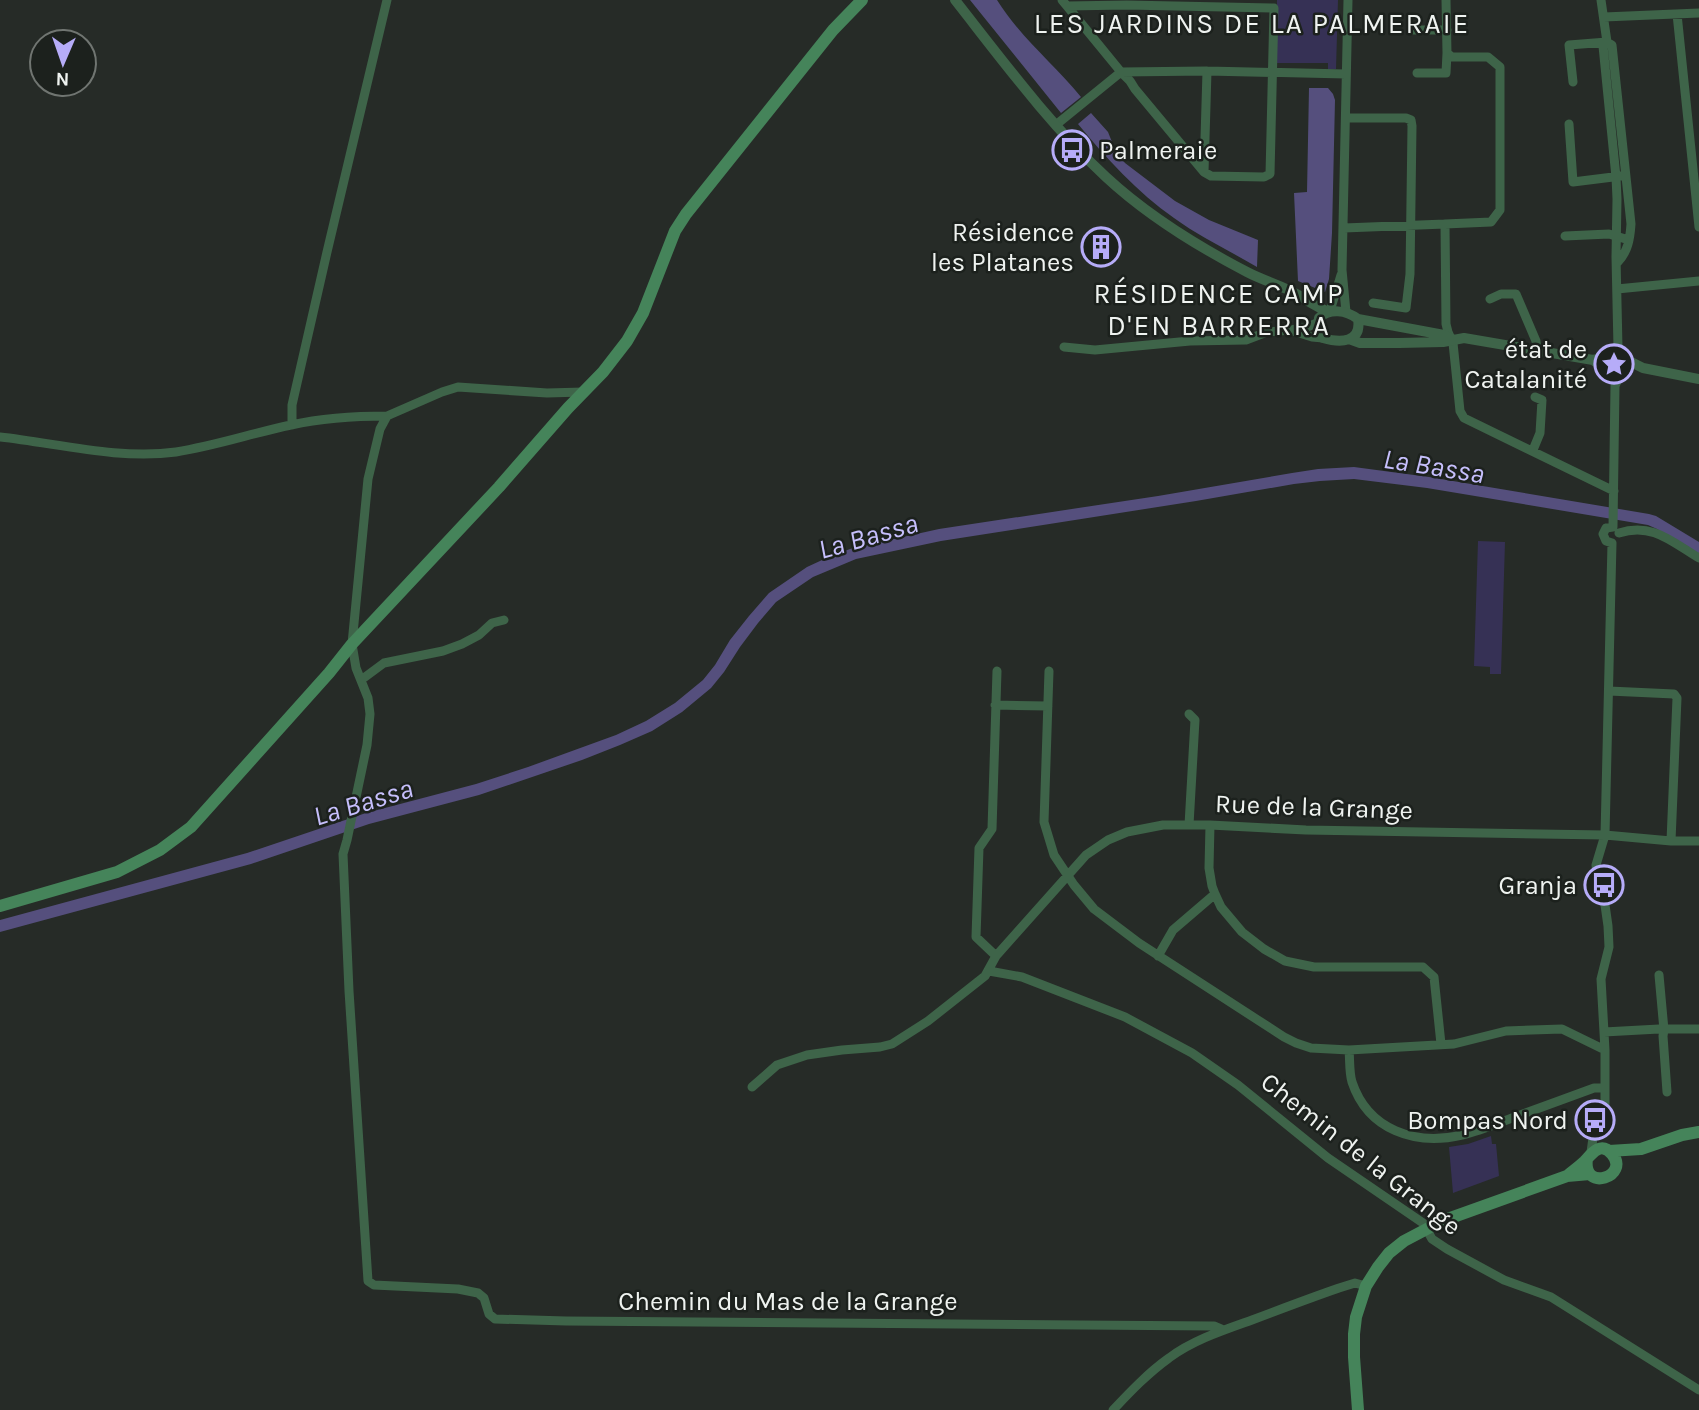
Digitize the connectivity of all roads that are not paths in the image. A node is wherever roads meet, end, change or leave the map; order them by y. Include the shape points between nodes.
1 (387, 0) edge
2 (862, 0) edge
3 (954, 0) edge
4 (1348, 0) edge
5 (1446, 0) edge
6 (1601, 0) edge
7 (1065, 3) edge
8 (1274, 4) edge
9 (1699, 13) edge
10 (1677, 14) junction
11 (1604, 17) junction
12 (1411, 30) dead end
13 (1447, 30) junction
14 (1607, 42) junction
15 (1447, 53) junction
16 (1207, 71) junction
17 (1121, 72) junction
18 (1272, 73) junction
19 (1417, 73) dead end
20 (1346, 75) junction
21 (1573, 82) dead end
22 (1346, 118) junction
23 (1056, 124) junction
24 (1569, 124) dead end
25 (1204, 172) junction
26 (1621, 176) junction
27 (1698, 205) edge
28 (1445, 224) junction
29 (1410, 225) junction
30 (1699, 227) edge
31 (1344, 228) junction
32 (1564, 236) dead end
33 (1616, 237) junction
34 (1629, 240) junction
35 (1617, 263) junction
36 (1342, 270) junction
37 (1699, 282) edge
38 (1618, 289) junction
39 (1490, 299) dead end
40 (1373, 303) dead end
41 (1346, 312) junction
42 (1323, 316) junction
43 (1358, 319) junction
44 (1400, 327) junction
45 (1291, 330) junction
46 (1323, 338) junction
47 (1349, 339) junction
48 (1452, 339) junction
49 (1399, 343) junction
50 (1064, 347) dead end
51 (1537, 350) junction
52 (1616, 365) junction
53 (1699, 379) edge
54 (583, 392) junction
55 (1535, 397) dead end
56 (387, 416) junction
57 (292, 425) junction
58 (0, 437) edge
59 (1533, 450) junction
60 (1614, 491) junction
61 (1615, 527) junction
62 (1612, 543) junction
63 (1699, 558) edge
64 (504, 620) dead end
65 (352, 644) junction
66 (997, 671) dead end
67 (1049, 671) dead end
68 (361, 680) junction
69 (1609, 691) junction
70 (995, 705) junction
71 (1048, 706) junction
72 (1189, 714) dead end
73 (1189, 825) junction
74 (1210, 825) junction
75 (1605, 835) junction
76 (1671, 841) junction
77 (1699, 841) edge
78 (1067, 875) junction
79 (1215, 894) junction
80 (0, 906) edge
81 (1158, 956) junction
82 (996, 957) junction
83 (989, 971) junction
84 (1659, 975) dead end
85 (1699, 1029) edge
86 (1664, 1030) junction
87 (1604, 1032) junction
88 (1441, 1044) junction
89 (1349, 1050) junction
90 (1605, 1050) junction
91 (752, 1087) dead end
92 (1605, 1088) junction
93 (1667, 1092) dead end
94 (1699, 1125) edge
95 (1699, 1132) edge
96 (1682, 1135) junction
97 (1641, 1149) junction
98 (1598, 1153) junction
99 (1616, 1165) junction
100 (1590, 1174) junction
101 (1567, 1175) junction
102 (1426, 1229) junction
103 (1366, 1286) junction
104 (1222, 1331) junction
105 (1699, 1390) edge
106 (1113, 1410) edge
107 (1358, 1410) edge

1 - 57 street via 292,405
2 - 54 main road via 686,214 627,341
3 - 23 street
4 - 20 street
5 - 13 street
6 - 11 street
7 - 8 street
7 - 17 street
8 - 18 street
9 - 10 street
10 - 11 street
10 - 27 street
11 - 14 street
12 - 13 street
13 - 15 street
14 - 21 street via 1569,45
14 - 26 street via 1612,45
15 - 19 street via 1446,73
15 - 28 street via 1488,57 1500,67 1500,210 1491,222
16 - 17 street
16 - 18 street
16 - 25 street
17 - 23 street
17 - 25 street
18 - 20 street
18 - 25 street via 1270,174 1211,176
20 - 22 street
22 - 29 street via 1411,120
22 - 31 street
23 - 42 street via 1107,177 1190,241 1300,296
24 - 26 street via 1573,182
26 - 33 street
26 - 34 street via 1631,224
27 - 30 street
28 - 29 street
28 - 48 street via 1446,324
29 - 31 street
29 - 40 street via 1406,308
31 - 36 street
32 - 33 street
33 - 34 street
33 - 35 street
34 - 35 street
35 - 38 street
36 - 41 street
36 - 42 street
37 - 38 street
38 - 52 street
39 - 51 street via 1501,293 1517,295
41 - 42 street
41 - 43 street
42 - 45 street via 1307,327
42 - 46 street
43 - 44 street
43 - 47 street via 1358,331
44 - 48 street
44 - 49 street
45 - 46 street
45 - 50 street via 1246,340 1096,350
46 - 47 street
47 - 49 street
48 - 49 street
48 - 51 street
48 - 59 street via 1464,418
51 - 52 street
52 - 53 street
52 - 60 street
54 - 56 street via 458,387
54 - 65 main road
55 - 59 street via 1542,400 1540,433
56 - 57 street
56 - 65 street via 368,479
57 - 58 street via 175,452 94,451
59 - 60 street
60 - 61 street
61 - 62 street via 1617,540
61 - 62 street via 1606,528 1603,534
61 - 63 street via 1658,534
62 - 69 street
64 - 68 street via 443,651 384,663
65 - 68 street
65 - 80 main road via 191,827 160,850 117,872
66 - 70 street
67 - 71 street
68 - 104 street, Chemin du Mas de la Grange via 370,714 367,745 343,854 368,1281 478,1293 495,1319 1214,1326
69 - 75 street
69 - 76 street via 1674,694 1677,698
70 - 71 street
70 - 82 street via 992,829 979,848 976,937
71 - 78 street via 1044,822 1054,855
72 - 73 street via 1195,720
73 - 74 street, Rue de la Grange
73 - 78 street, Rue de la Grange via 1127,832 1086,855
74 - 75 street, Rue de la Grange
74 - 79 street via 1209,868
75 - 76 street, Rue de la Grange
75 - 87 street via 1596,865 1608,926 1609,947 1601,979
76 - 77 street, Rue de la Grange
78 - 81 street via 1094,909
78 - 82 street, Rue de la Grange
79 - 81 street via 1173,930
79 - 88 street via 1242,932 1284,961 1314,967 1423,967 1434,976
81 - 89 street via 1296,1043
82 - 83 street, Rue de la Grange
83 - 91 street via 892,1044 807,1055 777,1065
83 - 102 street, Chemin de la Grange via 1022,977 1125,1017 1192,1053
84 - 86 street
85 - 86 street
86 - 87 street
86 - 93 street
87 - 90 street
88 - 89 street
88 - 90 street via 1506,1031 1562,1029
89 - 92 street via 1352,1080 1364,1108 1383,1125 1420,1137 1475,1132 1594,1088
90 - 92 street
92 - 98 street
94 - 96 main road
95 - 96 main road
96 - 97 main road
97 - 98 main road
97 - 99 main road
98 - 99 main road via 1613,1155
98 - 100 main road via 1587,1168
98 - 101 main road
99 - 100 main road via 1604,1179
100 - 101 main road
101 - 102 main road
102 - 103 main road via 1389,1253
102 - 105 street, Chemin de la Grange via 1447,1250 1504,1280 1552,1297
103 - 104 street via 1355,1283
103 - 107 main road via 1354,1334
104 - 106 street via 1171,1356

